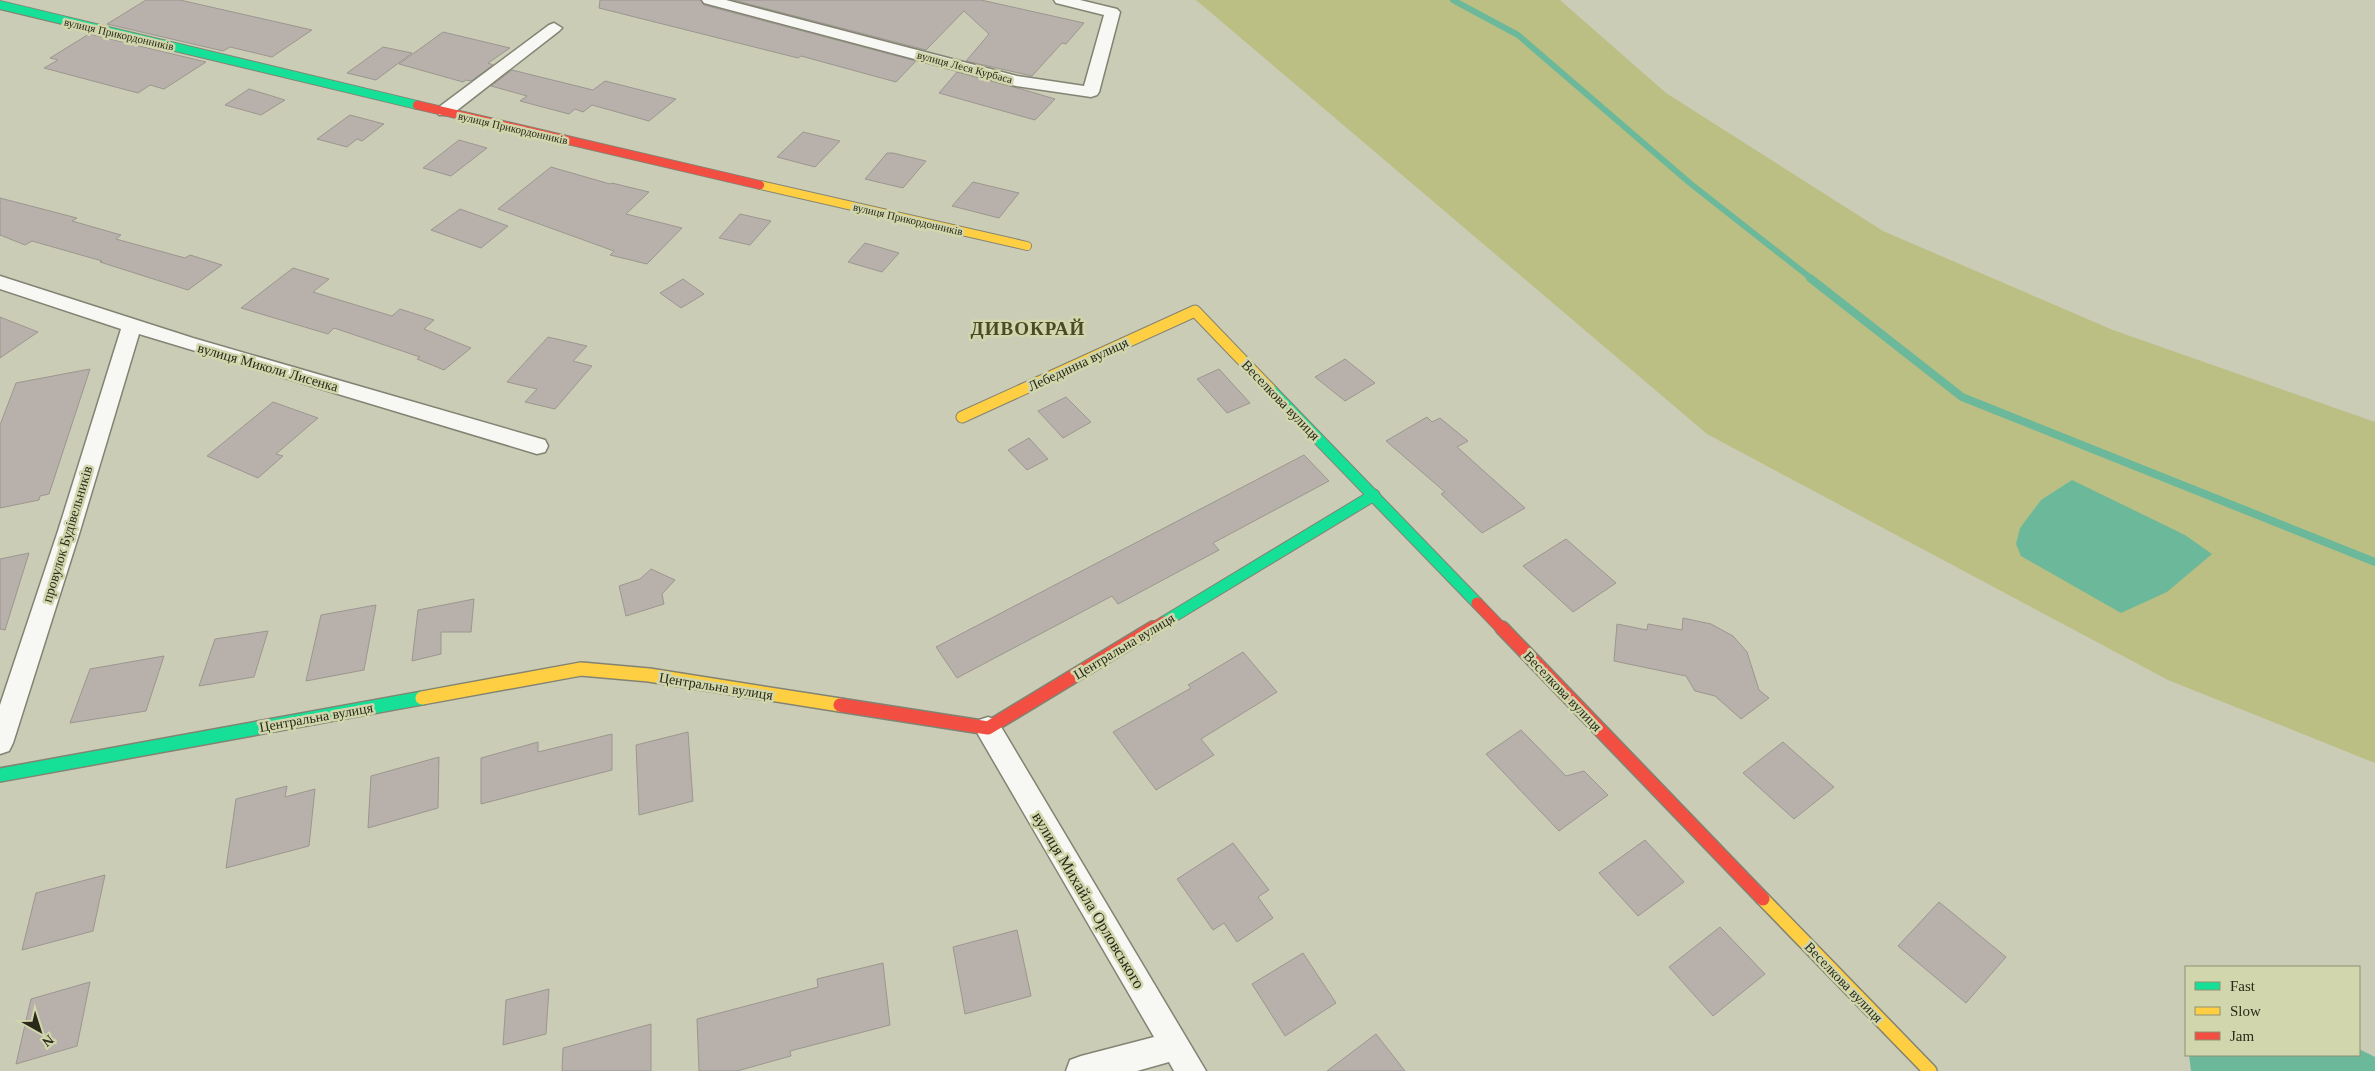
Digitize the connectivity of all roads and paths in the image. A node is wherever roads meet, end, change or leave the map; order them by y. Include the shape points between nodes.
1 (709, 0) edge
2 (1061, 0) edge
3 (0, 5) edge
4 (554, 28) dead end
5 (445, 111) junction
6 (1027, 246) dead end
7 (0, 282) edge
8 (1195, 311) joint
9 (132, 324) junction
10 (962, 417) dead end
11 (537, 446) dead end
12 (1374, 495) junction
13 (988, 728) junction
14 (0, 743) edge
15 (0, 775) edge
16 (1175, 1046) junction
17 (1082, 1071) edge
18 (1191, 1071) edge
19 (1930, 1071) edge

1 - 2 street, вулиця Леся Курбаса via 1016,81 1091,92 1112,12
3 - 5 street, вулиця Прикордонників
4 - 5 street
5 - 6 street, вулиця Прикордонників
7 - 9 street, вулиця Миколи Лисенка
8 - 10 street, Лебединна вулиця
8 - 12 street, Веселкова вулиця
9 - 11 street, вулиця Миколи Лисенка via 186,343
9 - 14 street, провулок Будівельників
12 - 13 street, Центральна вулиця
12 - 19 street, Веселкова вулиця
13 - 15 street, Центральна вулиця via 649,675 581,669
13 - 16 street, вулиця Михайла Орловського
16 - 17 street
16 - 18 street, вулиця Михайла Орловського

